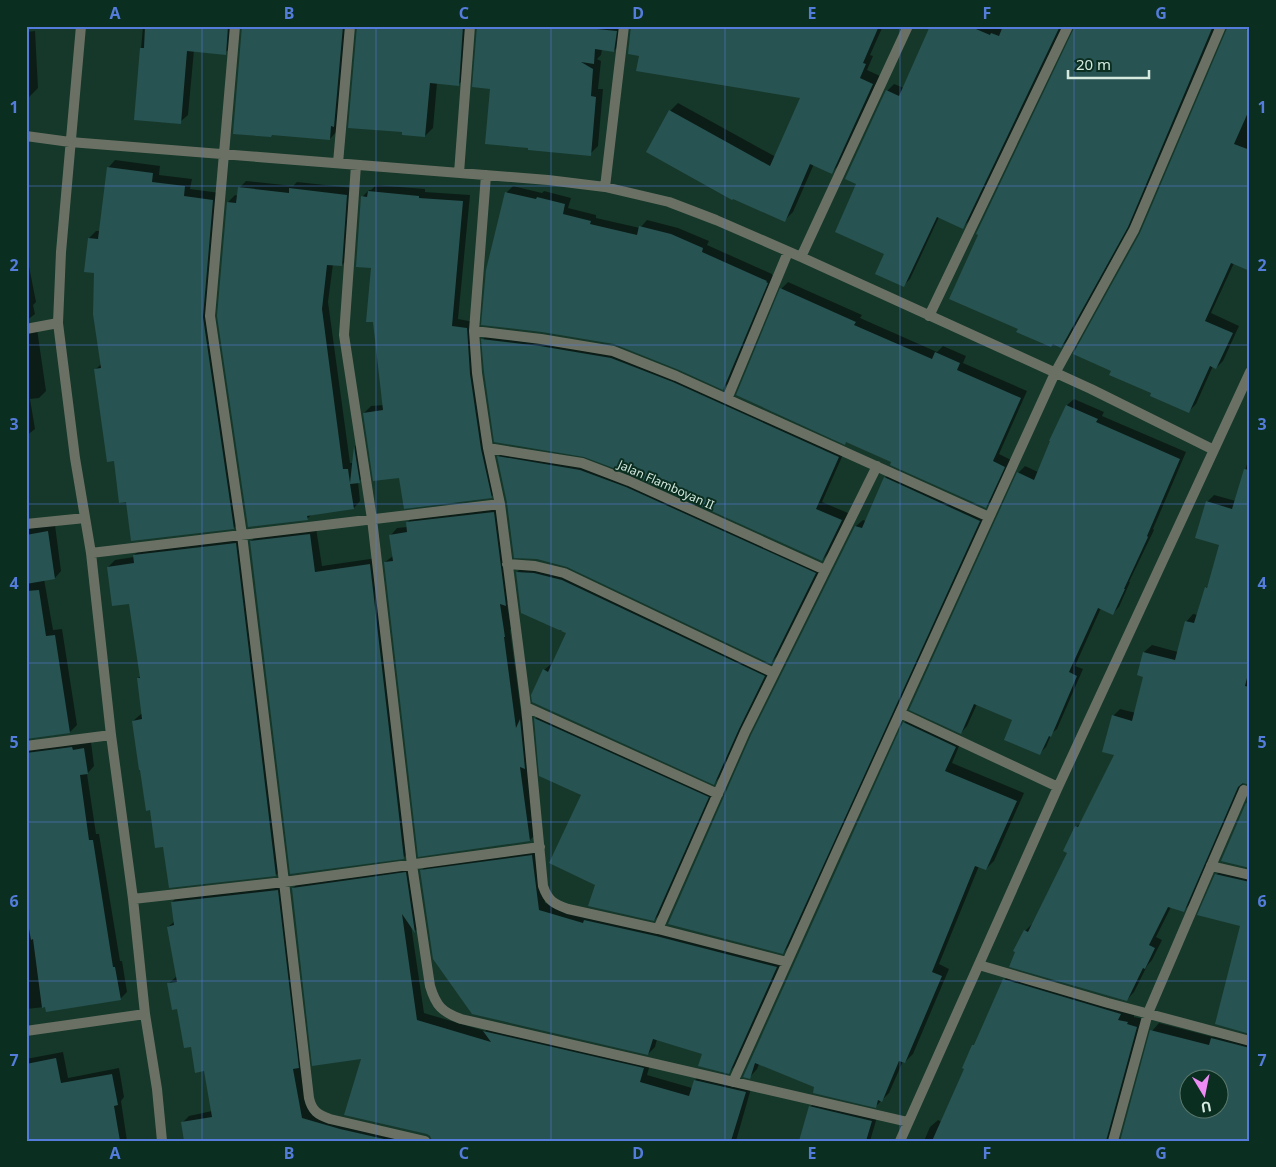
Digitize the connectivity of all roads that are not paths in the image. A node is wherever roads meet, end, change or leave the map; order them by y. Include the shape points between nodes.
1 (81, 26) edge
2 (235, 26) edge
3 (350, 26) edge
4 (470, 26) edge
5 (624, 26) edge
6 (908, 26) edge
7 (1068, 26) edge
8 (1221, 26) edge
9 (26, 136) edge
10 (70, 142) junction
11 (224, 154) junction
12 (338, 163) junction
13 (356, 165) junction
14 (459, 173) junction
15 (486, 175) junction
16 (605, 187) junction
17 (788, 252) junction
18 (801, 257) junction
19 (930, 316) junction
20 (58, 323) junction
21 (26, 329) edge
22 (474, 331) junction
23 (1250, 372) edge
24 (1055, 373) junction
25 (727, 399) junction
26 (488, 448) junction
27 (1214, 450) junction
28 (877, 466) junction
29 (500, 504) junction
30 (989, 517) junction
31 (85, 518) junction
32 (372, 519) junction
33 (26, 524) edge
34 (242, 534) junction
35 (91, 553) junction
36 (507, 564) junction
37 (825, 570) junction
38 (774, 674) junction
39 (526, 707) junction
40 (900, 713) junction
41 (111, 735) junction
42 (26, 746) edge
43 (1058, 787) junction
44 (1244, 790) dead end
45 (718, 794) junction
46 (540, 847) junction
47 (412, 865) junction
48 (1211, 866) junction
49 (1250, 875) edge
50 (284, 882) junction
51 (133, 899) junction
52 (658, 929) junction
53 (787, 962) junction
54 (979, 965) junction
55 (1148, 1013) junction
56 (145, 1014) junction
57 (26, 1032) edge
58 (1250, 1041) edge
59 (733, 1082) junction
60 (908, 1122) junction
61 (162, 1141) edge
62 (425, 1141) edge
63 (900, 1141) edge
64 (1113, 1141) edge

1 - 10 street
2 - 11 street
3 - 12 street
4 - 14 street
5 - 16 street
6 - 18 street
7 - 19 street
8 - 24 street via 1134,230
9 - 10 street
10 - 11 street
10 - 20 street
11 - 12 street
11 - 34 street via 210,316
12 - 13 street
13 - 14 street
13 - 32 street via 344,335
14 - 15 street
15 - 16 street
15 - 22 street
16 - 17 street via 668,202
17 - 18 street
17 - 25 street
18 - 19 street
19 - 24 street
20 - 21 street
20 - 31 street
22 - 25 street via 613,351
22 - 26 street
23 - 27 street
24 - 27 street
24 - 30 street
25 - 28 street
26 - 29 street
26 - 37 street, Jalan Flamboyan II via 582,463
27 - 43 street
28 - 30 street
28 - 37 street
29 - 32 street
29 - 36 street
30 - 40 street
31 - 33 street
31 - 35 street
32 - 34 street
32 - 47 street
34 - 35 street
34 - 50 street
35 - 41 street
36 - 38 street via 564,573
36 - 39 street
37 - 38 street
38 - 45 street via 744,732
39 - 45 street
39 - 46 street
40 - 43 street
40 - 53 street
41 - 42 street
41 - 51 street
43 - 54 street
44 - 48 street
45 - 52 street
46 - 47 street
46 - 52 street via 543,886 550,901 557,906
47 - 50 street
47 - 59 street via 430,986 440,1008 461,1019
48 - 49 street
48 - 55 street
50 - 51 street
50 - 62 street via 311,1106 320,1116
51 - 56 street
52 - 53 street
53 - 59 street
54 - 55 street
54 - 60 street
55 - 58 street
55 - 64 street
56 - 57 street
56 - 61 street
59 - 60 street
60 - 63 street

